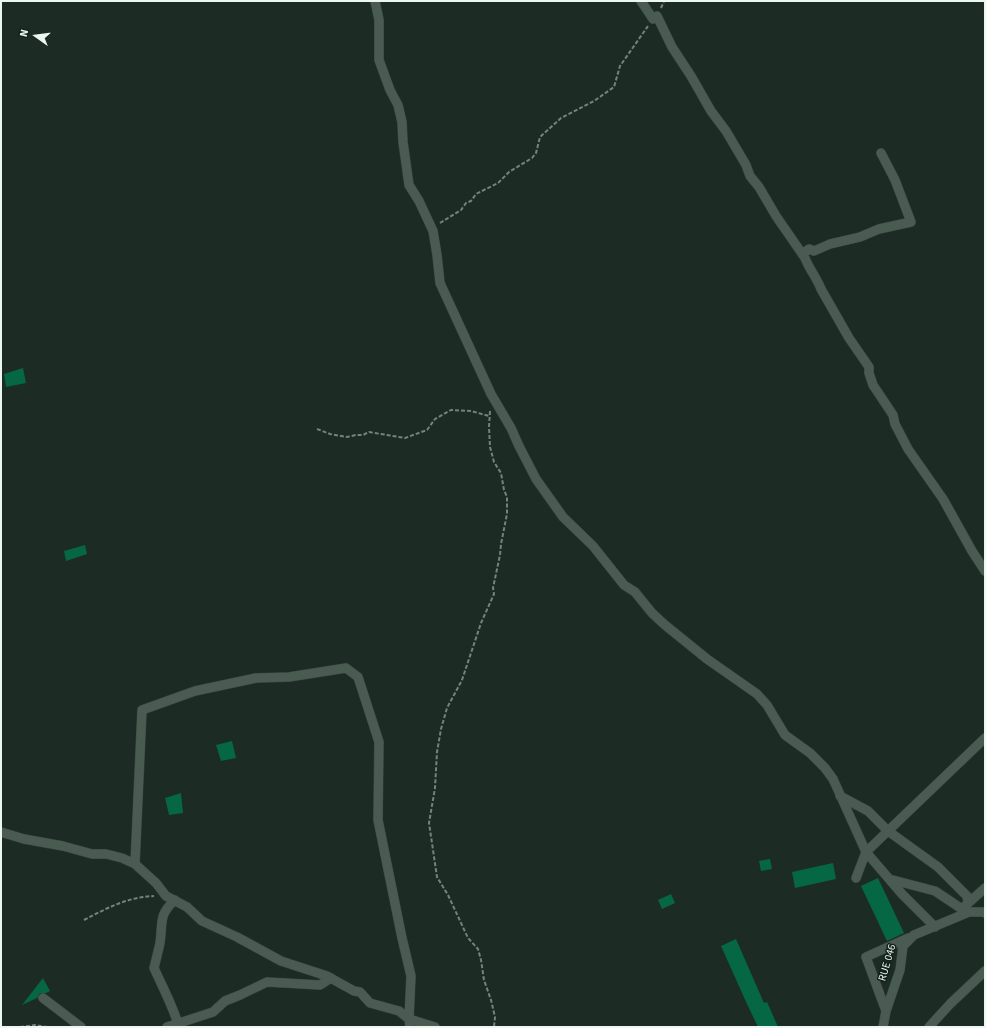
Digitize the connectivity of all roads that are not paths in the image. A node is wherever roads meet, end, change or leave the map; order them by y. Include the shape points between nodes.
1 (375, 1) edge
2 (641, 1) edge
3 (881, 153) dead end
4 (802, 254) junction
5 (985, 571) edge
6 (985, 738) edge
7 (840, 796) junction
8 (888, 831) junction
9 (1, 832) edge
10 (866, 852) junction
11 (135, 864) junction
12 (856, 878) dead end
13 (889, 879) junction
14 (985, 888) edge
15 (175, 900) junction
16 (965, 906) junction
17 (985, 913) edge
18 (950, 921) junction
19 (935, 927) junction
20 (914, 935) junction
21 (985, 970) edge
22 (331, 978) junction
23 (43, 998) dead end
24 (886, 1010) junction
25 (410, 1023) edge
26 (178, 1025) edge
27 (81, 1027) edge
28 (167, 1027) edge
29 (435, 1027) edge
30 (883, 1027) edge
31 (929, 1027) edge

1 - 7 street via 379,20 379,60 398,105 407,179 433,231 440,283 491,394 536,479 563,517 652,613 707,659 757,694 767,705 785,735 810,753 825,768
2 - 4 street via 654,19 657,16 672,47 726,131 750,176
3 - 4 street via 895,180 911,222 879,229 814,251 809,249
4 - 5 street via 849,338 869,367 873,385 893,415 908,449 943,498
6 - 8 street
7 - 8 street via 868,811
7 - 10 street
8 - 10 street
8 - 16 street via 938,867 968,896
9 - 11 street via 92,854 106,854
10 - 12 street
10 - 13 street
11 - 15 street via 166,896
11 - 25 street via 142,710 195,691 256,678 289,677 346,668 358,677 379,742 378,820 411,976
13 - 16 street via 935,891
13 - 19 street
14 - 16 street
15 - 22 street via 202,921 281,961
15 - 26 street via 163,914 154,968 166,990
16 - 18 street
17 - 18 street via 969,912
18 - 19 street
19 - 20 street
20 - 24 street, RUE 046 via 903,946 900,970
20 - 24 street via 866,957
21 - 31 street
22 - 25 street via 360,992 370,1003 399,1011
22 - 26 street via 320,985 267,982 225,1001 213,1012
23 - 27 street
24 - 30 street, RUE 046
25 - 29 street
26 - 28 street

